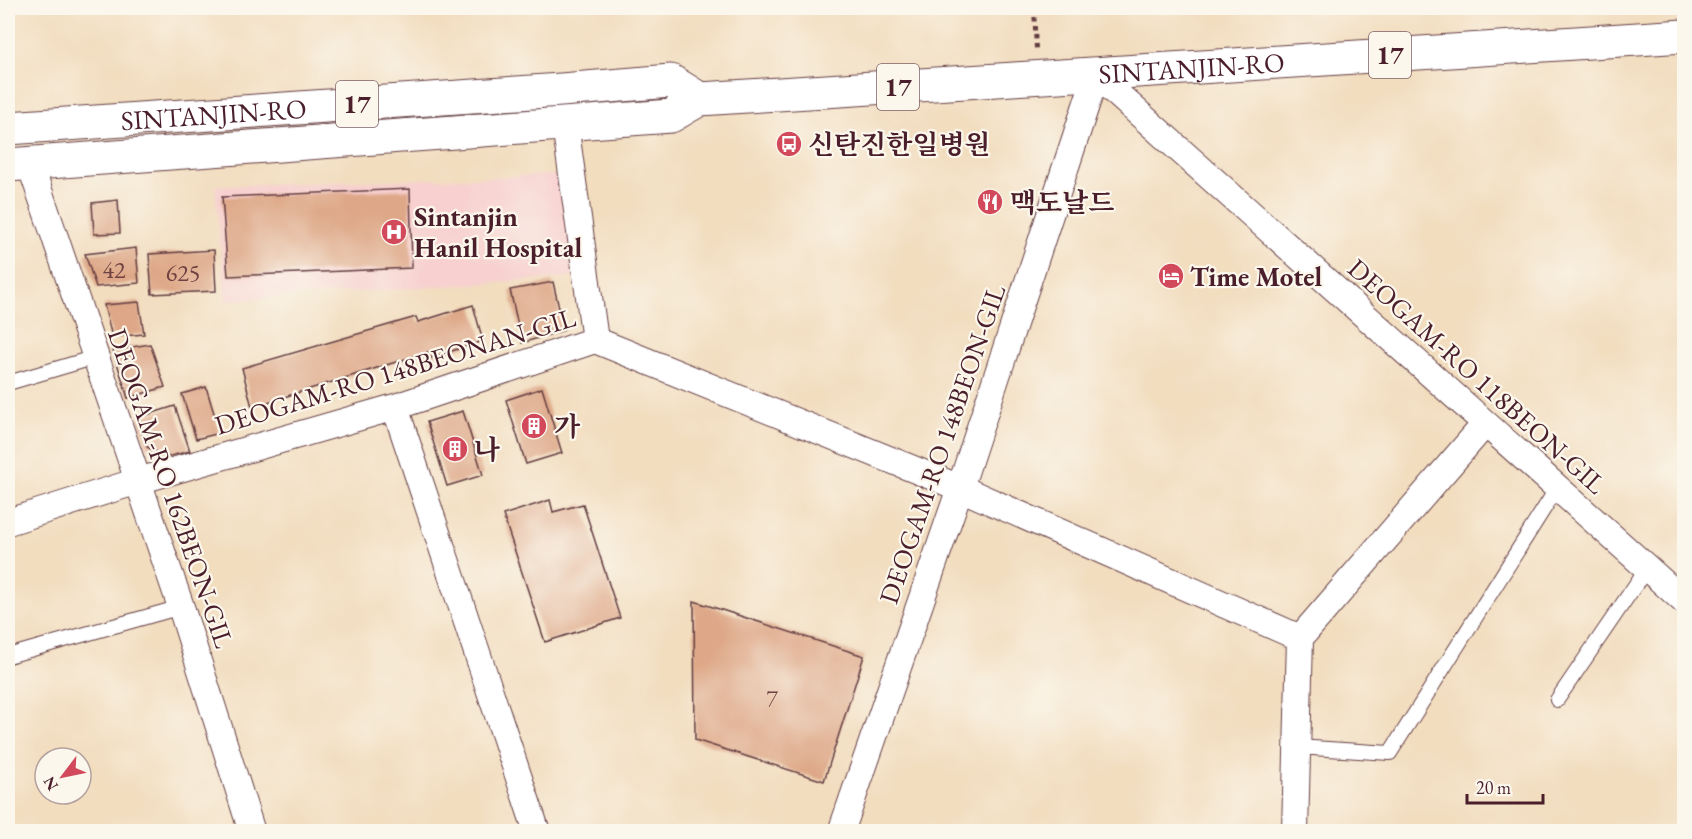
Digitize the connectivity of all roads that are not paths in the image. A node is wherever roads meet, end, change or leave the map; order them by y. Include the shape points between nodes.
1 (1684, 36) edge
2 (1096, 75) junction
3 (700, 99) junction
4 (565, 124) junction
5 (8, 128) edge
6 (19, 164) edge
7 (595, 340) junction
8 (96, 357) junction
9 (8, 383) edge
10 (395, 406) junction
11 (1485, 424) junction
12 (138, 481) junction
13 (960, 488) junction
14 (1557, 488) junction
15 (8, 522) edge
16 (1647, 568) junction
17 (1684, 602) edge
18 (181, 608) junction
19 (1300, 638) junction
20 (8, 656) edge
21 (1557, 700) dead end
22 (1297, 747) junction
23 (252, 831) edge
24 (537, 831) edge
25 (841, 831) edge
26 (1295, 831) edge

1 - 2 main road, SINTANJIN-RO / 17
2 - 3 main road, SINTANJIN-RO / 17
2 - 11 street, DEOGAM-RO 118BEON-GIL
2 - 13 street, DEOGAM-RO 148BEON-GIL
3 - 4 main road, SINTANJIN-RO / 17 via 671,116
3 - 5 main road, SINTANJIN-RO / 17 via 671,81
4 - 6 main road, SINTANJIN-RO / 17
4 - 7 street
6 - 8 street, DEOGAM-RO 162BEON-GIL
7 - 10 street, DEOGAM-RO 148BEONAN-GIL
7 - 13 street, DEOGAM-RO 148BEONAN-GIL
8 - 9 lane
8 - 12 street, DEOGAM-RO 162BEON-GIL
10 - 12 street, DEOGAM-RO 148BEONAN-GIL
10 - 24 street
11 - 14 street, DEOGAM-RO 118BEON-GIL
11 - 19 street
12 - 15 street, DEOGAM-RO 148BEONAN-GIL
12 - 18 street, DEOGAM-RO 162BEON-GIL
13 - 19 street, DEOGAM-RO 148BEONAN-GIL
13 - 25 street, DEOGAM-RO 148BEON-GIL
14 - 16 street, DEOGAM-RO 118BEON-GIL
14 - 22 lane via 1390,753
16 - 17 street, DEOGAM-RO 118BEON-GIL
16 - 21 lane
18 - 20 lane
18 - 23 street, DEOGAM-RO 162BEON-GIL
19 - 22 street
22 - 26 street

